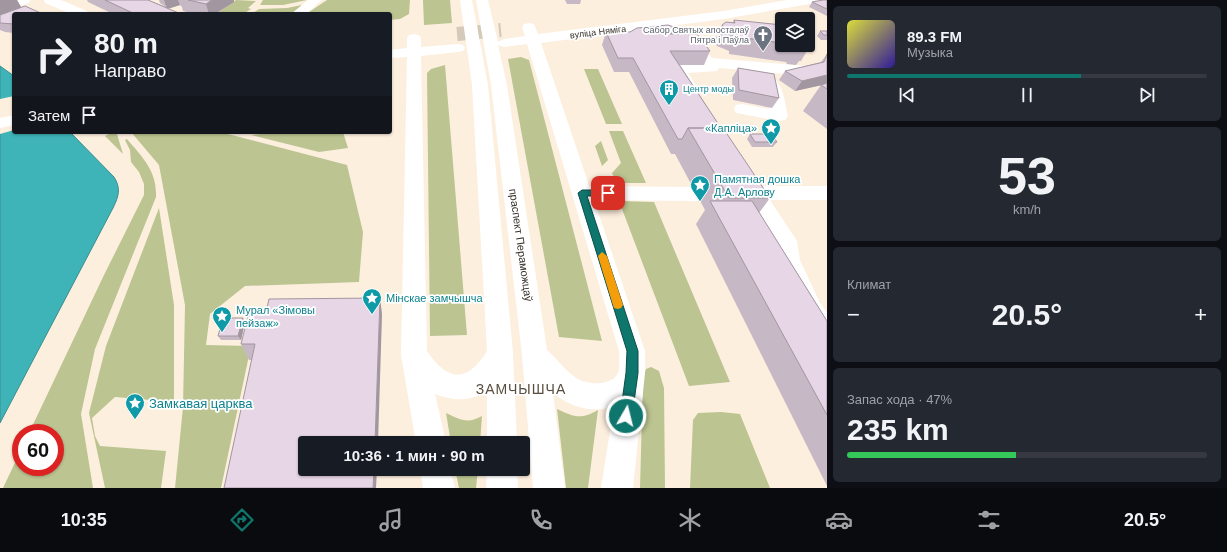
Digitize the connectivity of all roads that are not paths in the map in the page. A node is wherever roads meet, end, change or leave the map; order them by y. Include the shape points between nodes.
1 (24, 0) edge
2 (50, 0) edge
3 (81, 0) edge
4 (316, 0) edge
5 (746, 0) edge
6 (809, 0) edge
7 (466, 1) edge
8 (482, 1) edge
9 (63, 6) junction
10 (0, 9) edge
11 (77, 12) edge
12 (301, 12) edge
13 (530, 34) junction
14 (503, 37) tunnel mouth
15 (392, 41) edge
16 (419, 42) junction
17 (694, 44) edge
18 (458, 48) tunnel mouth
19 (392, 53) edge
20 (707, 62) junction
21 (757, 66) junction
22 (807, 71) edge
23 (490, 85) junction
24 (698, 102) edge
25 (12, 107) edge
26 (0, 110) edge
27 (742, 110) dead end
28 (12, 120) edge
29 (0, 123) edge
30 (739, 167) edge
31 (582, 193) junction
32 (755, 193) junction
33 (827, 193) edge
34 (696, 194) dead end
35 (733, 194) edge
36 (827, 334) edge
37 (500, 353) junction
38 (414, 355) junction
39 (536, 355) junction
40 (632, 373) junction
41 (430, 436) edge
42 (502, 436) edge
43 (436, 476) edge
44 (502, 476) edge
45 (439, 488) edge
46 (502, 488) edge
47 (549, 488) edge
48 (617, 488) edge

1 - 10 main road
2 - 9 main road
3 - 9 main road
4 - 12 main road
5 - 13 main road, вуліца Няміга
6 - 13 main road, вуліца Няміга via 724,15
7 - 23 main road, праспект Пераможцаў
8 - 23 main road, праспект Пераможцаў
9 - 11 main road
13 - 14 main road, вуліца Няміга
13 - 31 main road
15 - 16 main road
16 - 18 main road
16 - 19 main road
16 - 38 main road
17 - 20 main road
20 - 21 main road
20 - 24 main road via 712,68 677,68
21 - 22 main road
21 - 27 main road via 763,79 773,86 779,116
23 - 37 main road, праспект Пераможцаў
23 - 39 main road, праспект Пераможцаў
25 - 26 main road
28 - 29 main road
30 - 32 main road
31 - 34 main road
31 - 40 main road via 632,351
32 - 33 main road
32 - 35 main road
32 - 36 main road via 786,241 789,260 811,309
37 - 38 main road via 480,381 466,387 450,386 436,380
37 - 42 main road, праспект Пераможцаў
38 - 41 main road
39 - 40 main road via 562,383 576,393 596,398 610,395 624,386
39 - 47 main road, праспект Пераможцаў
40 - 48 main road
43 - 45 main road
44 - 46 main road

